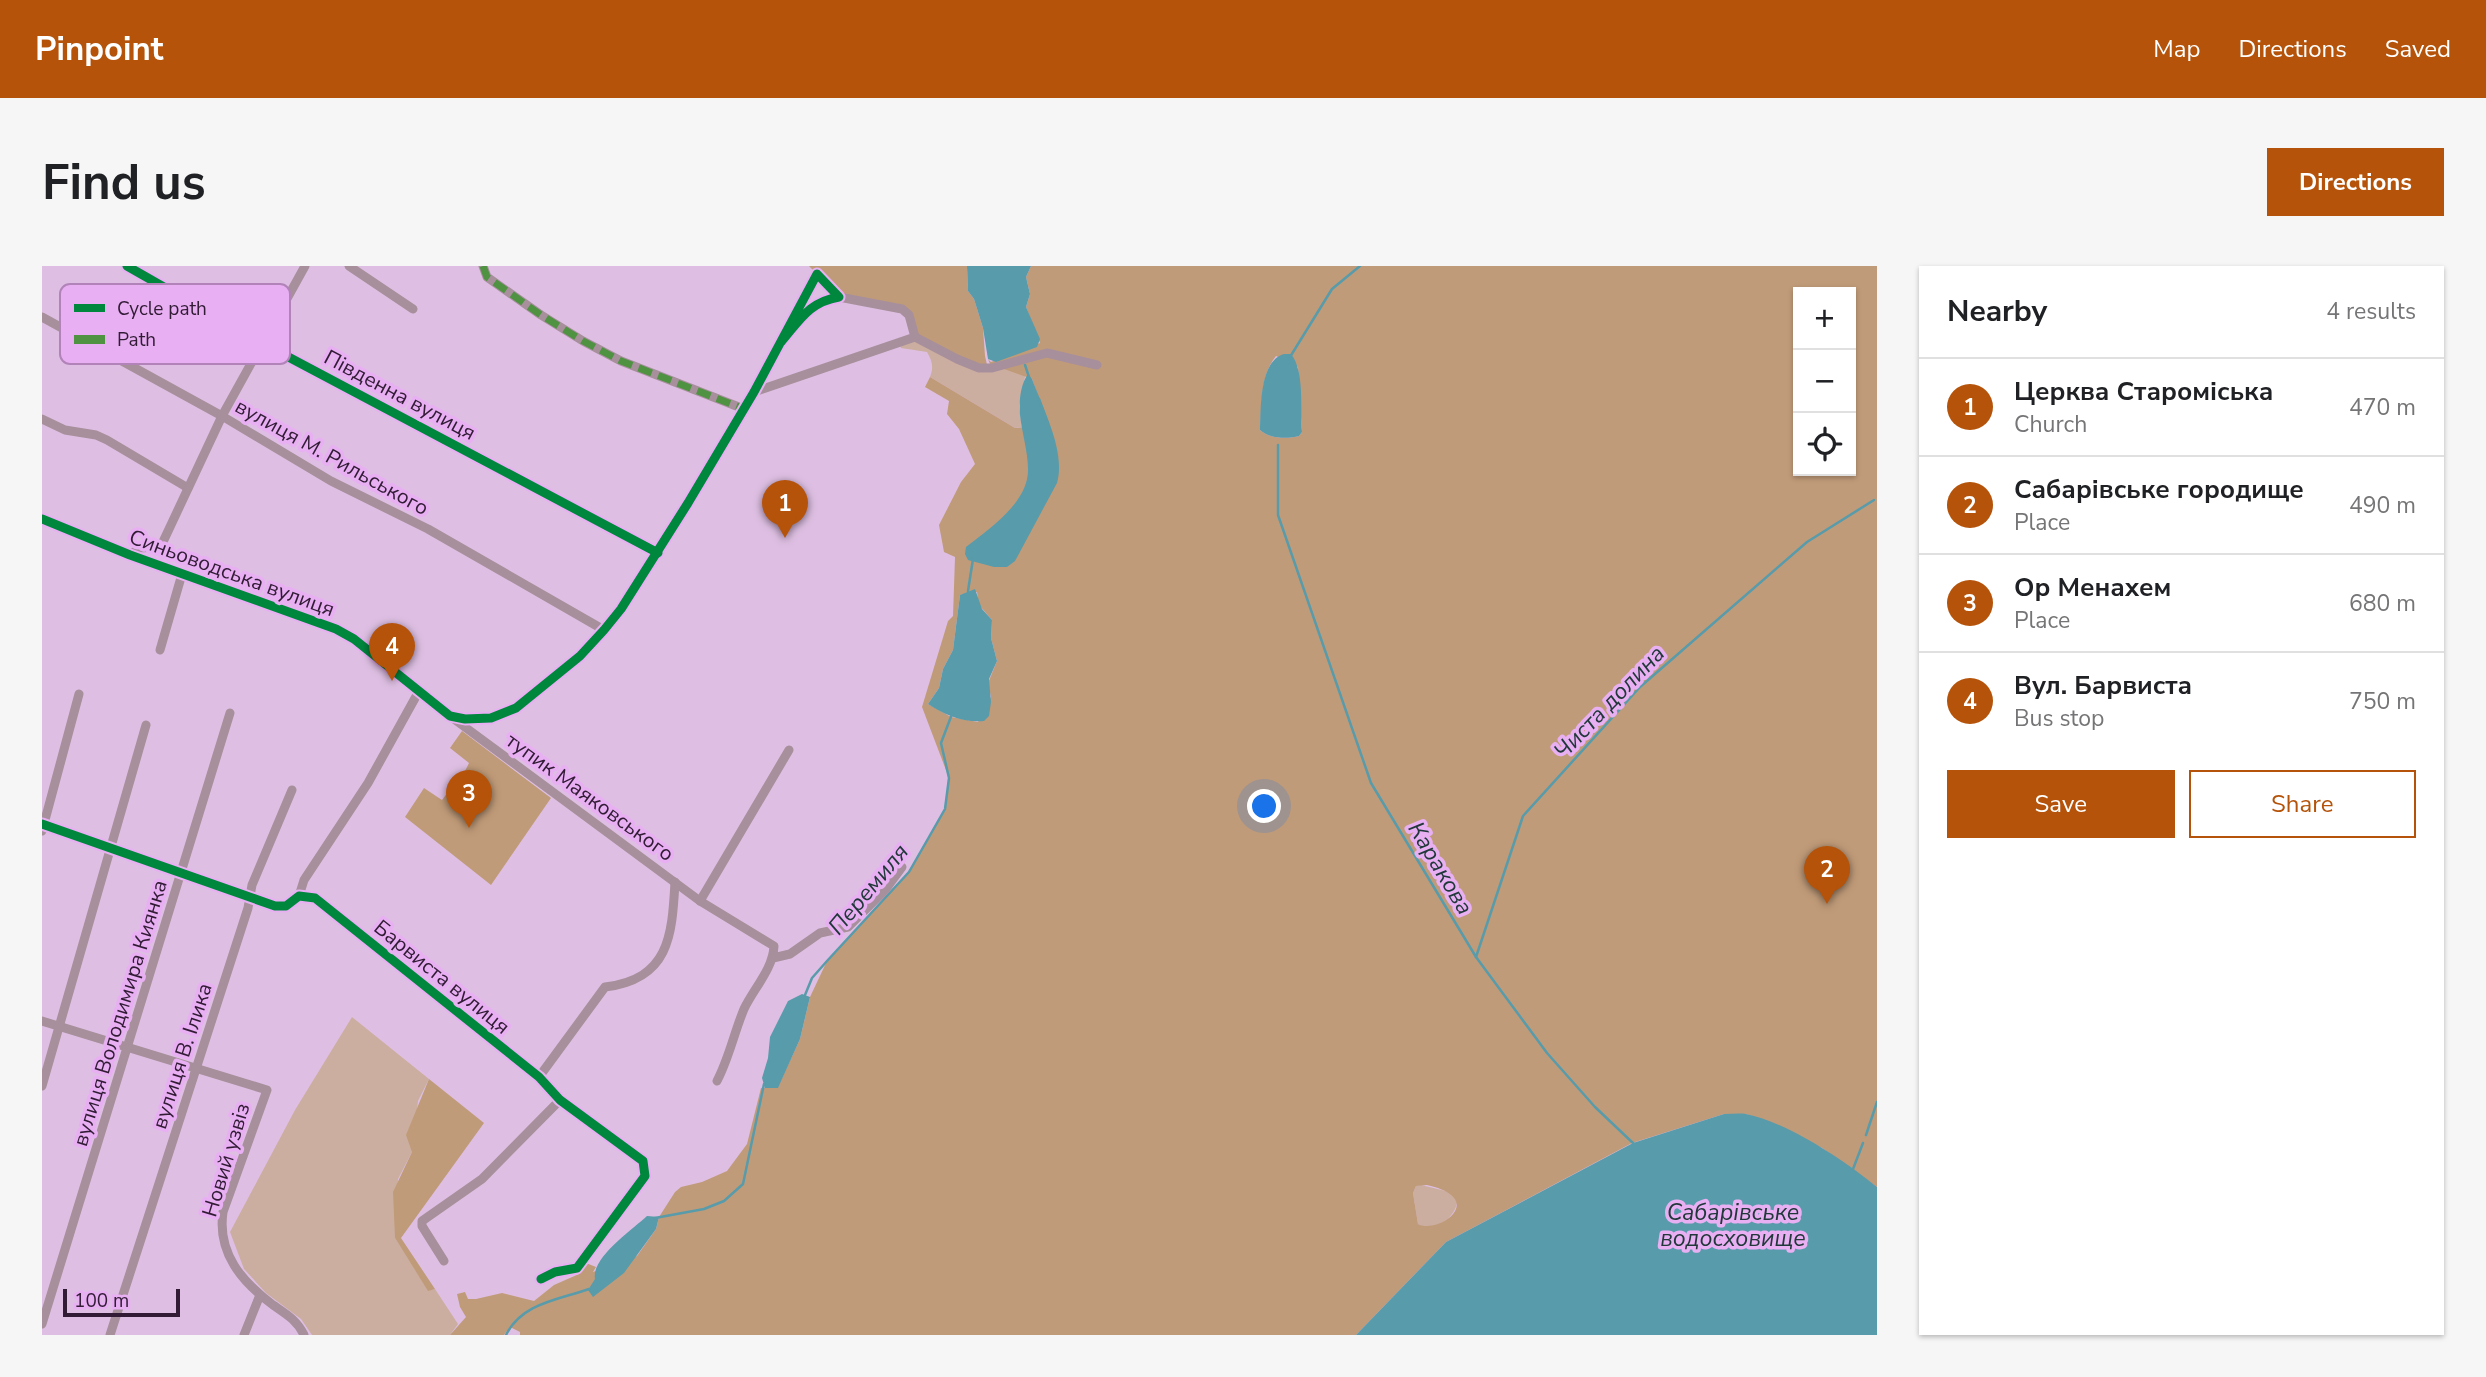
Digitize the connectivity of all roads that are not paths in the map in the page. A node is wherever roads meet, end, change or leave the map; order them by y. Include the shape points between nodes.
1 (127, 266) edge
2 (305, 266) edge
3 (349, 266) edge
4 (483, 266) edge
5 (159, 284) edge
6 (290, 293) edge
7 (839, 297) junction
8 (413, 309) dead end
9 (42, 317) edge
10 (60, 327) edge
11 (915, 337) junction
12 (782, 342) junction
13 (290, 358) edge
14 (127, 364) edge
15 (250, 364) edge
16 (1097, 365) dead end
17 (754, 392) junction
18 (744, 409) junction
19 (222, 416) junction
20 (42, 419) edge
21 (188, 488) junction
22 (42, 519) edge
23 (658, 552) junction
24 (130, 555) junction
25 (182, 574) junction
26 (604, 630) junction
27 (160, 650) dead end
28 (419, 691) junction
29 (79, 694) dead end
30 (230, 713) dead end
31 (450, 716) junction
32 (146, 725) dead end
33 (789, 750) dead end
34 (292, 790) dead end
35 (43, 827) edge
36 (109, 848) junction
37 (902, 867) dead end
38 (181, 873) junction
39 (675, 882) junction
40 (250, 896) junction
41 (299, 896) junction
42 (700, 901) junction
43 (773, 958) junction
44 (42, 1021) edge
45 (60, 1027) junction
46 (128, 1047) junction
47 (196, 1068) junction
48 (539, 1077) junction
49 (717, 1081) dead end
50 (42, 1086) edge
51 (560, 1100) junction
52 (444, 1261) dead end
53 (541, 1279) dead end
54 (260, 1295) junction
55 (42, 1324) edge
56 (110, 1335) edge
57 (244, 1335) edge
58 (304, 1335) edge

1 - 5 street, Південна вулиця
2 - 6 street
3 - 8 street
4 - 18 street via 487,277 583,341 621,361
7 - 11 street via 902,310 909,315
7 - 12 street via 814,305
7 - 12 street via 817,274
9 - 10 street, вулиця М. Рильського
11 - 16 street via 979,368 1047,353
11 - 17 street
12 - 17 street
13 - 23 street, Південна вулиця
14 - 19 street, вулиця М. Рильського
15 - 19 street
17 - 18 street
18 - 23 street
19 - 21 street
19 - 26 street, вулиця М. Рильського
20 - 21 street via 107,440
21 - 24 street via 162,544 139,548
22 - 24 street, Синьоводська вулиця
23 - 26 street
24 - 25 street, Синьоводська вулиця
25 - 27 street
25 - 28 street, Синьоводська вулиця via 336,629
26 - 31 street via 580,656 516,708 480,720
28 - 31 street, Синьоводська вулиця
28 - 41 street via 368,783 304,880
29 - 35 street
30 - 38 street, вулиця Володимира Киянка
31 - 39 street, тупик Маяковського
32 - 36 street
33 - 42 street
34 - 40 street, вулиця В. Ілика
35 - 36 street
36 - 38 street
36 - 45 street
37 - 43 street via 848,927 820,933 790,954
38 - 40 street
38 - 46 street, вулиця Володимира Киянка
39 - 42 street, тупик Маяковського
39 - 48 street, тупик Маяковського via 671,925 653,967 631,983 605,987
40 - 41 street via 281,907
40 - 47 street, вулиця В. Ілика
41 - 48 street, Барвиста вулиця via 315,898
42 - 43 street, тупик Маяковського via 774,946
43 - 49 street via 744,1011
44 - 45 street
45 - 46 street
45 - 50 street
46 - 47 street
46 - 55 street, вулиця Володимира Киянка
47 - 54 street, Новий узвіз via 267,1090 222,1223 224,1243 235,1269
47 - 56 street, вулиця В. Ілика
48 - 51 street, Барвиста вулиця
51 - 52 street via 482,1179 422,1221
51 - 53 street, Барвиста вулиця via 643,1161 645,1176 577,1268
54 - 57 street
54 - 58 street, Новий узвіз via 299,1324

